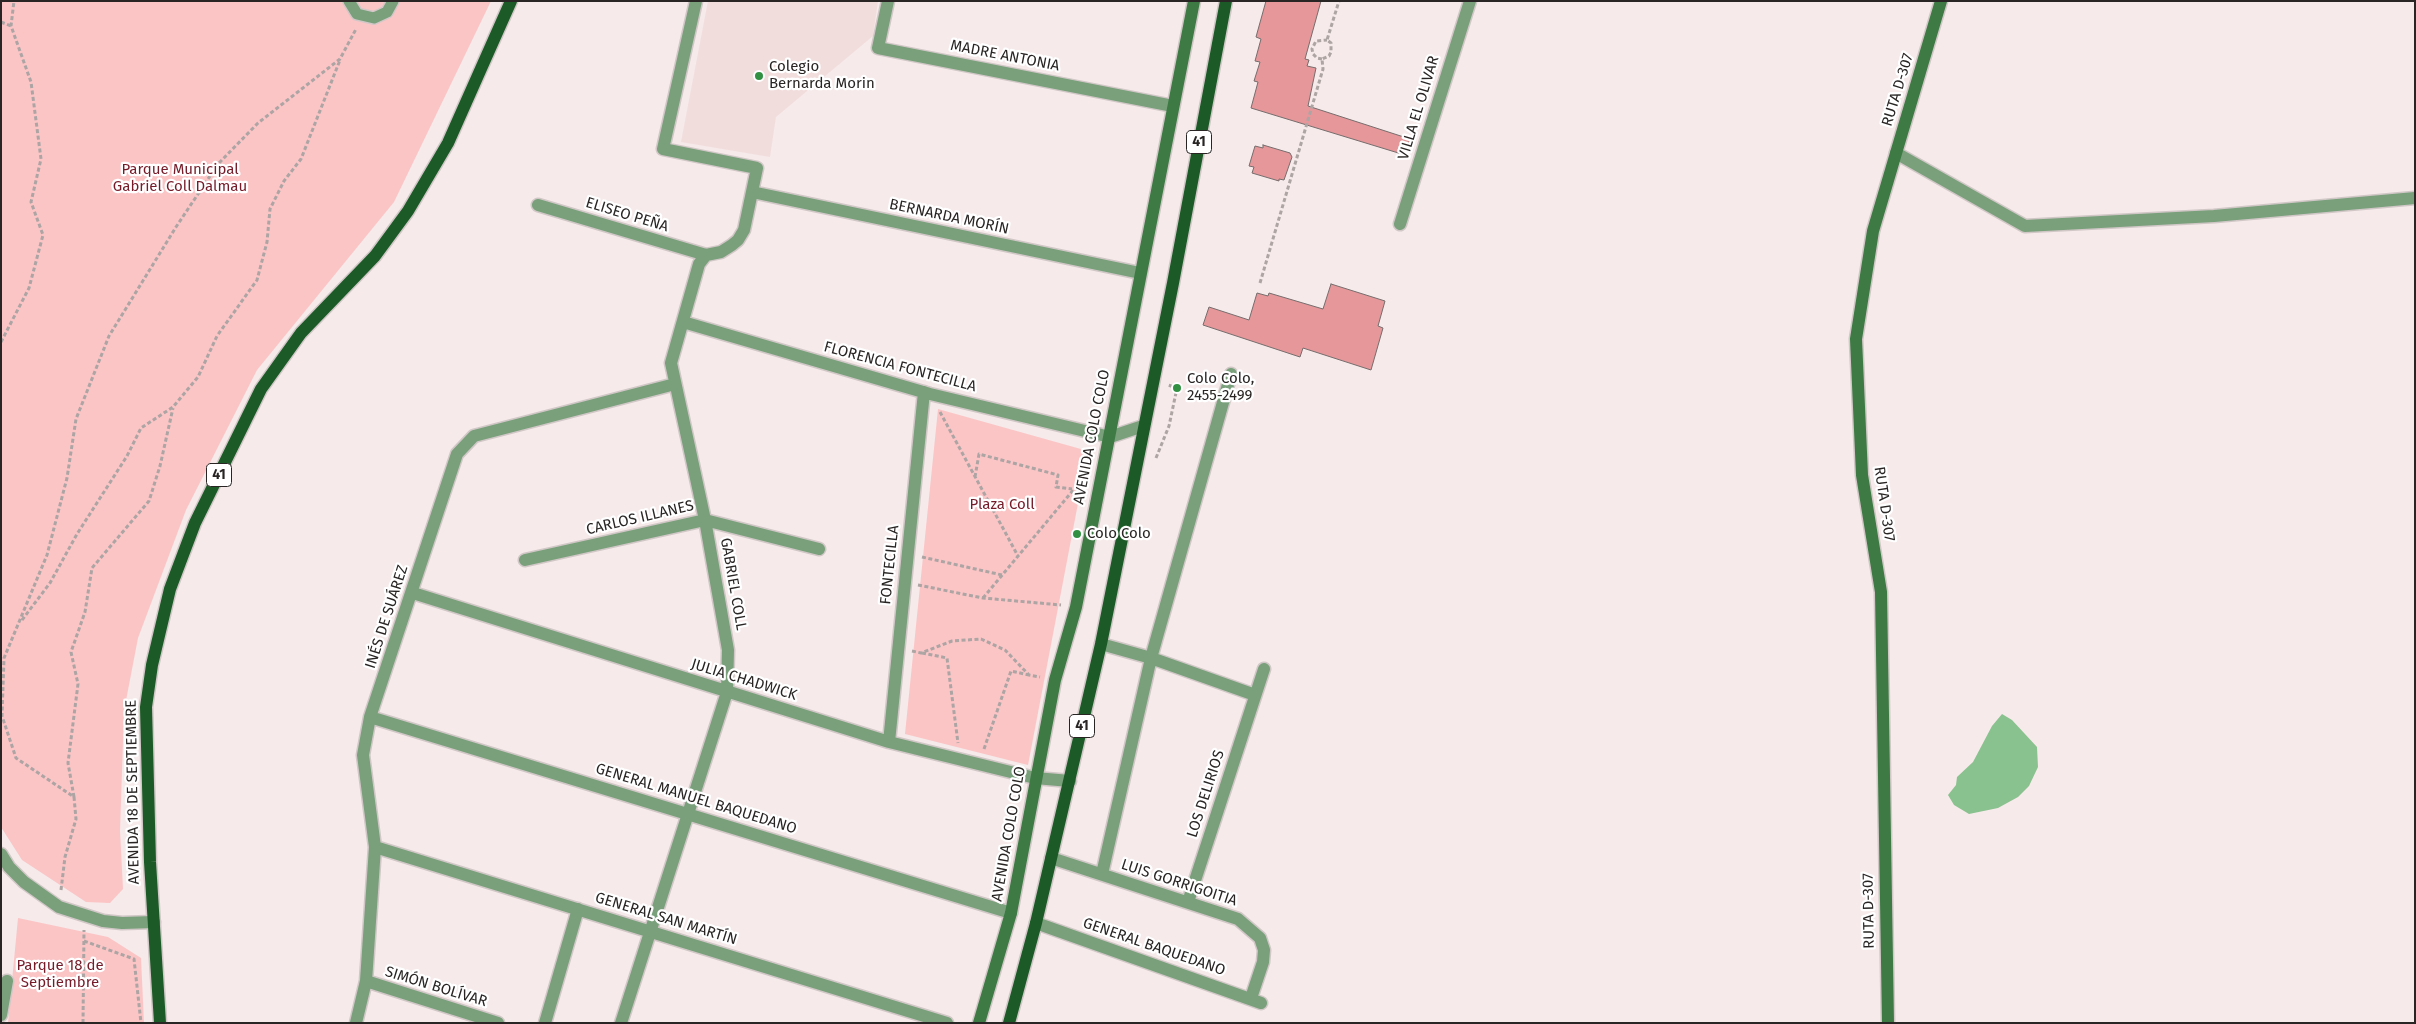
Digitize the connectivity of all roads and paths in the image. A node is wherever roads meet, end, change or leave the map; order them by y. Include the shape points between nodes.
1 (14, 1) edge
2 (349, 1) edge
3 (392, 1) edge
4 (511, 1) edge
5 (696, 1) edge
6 (888, 1) edge
7 (1194, 1) edge
8 (1226, 1) edge
9 (1339, 1) edge
10 (1470, 1) edge
11 (1941, 1) edge
12 (357, 14) junction
13 (1, 22) edge
14 (11, 26) junction
15 (1327, 40) junction
16 (340, 59) junction
17 (1322, 59) junction
18 (1173, 106) junction
19 (1896, 154) junction
20 (752, 192) junction
21 (2415, 198) edge
22 (538, 205) dead end
23 (1400, 224) dead end
24 (706, 255) junction
25 (1140, 273) junction
26 (1260, 283) dead end
27 (683, 322) junction
28 (1, 342) edge
29 (1231, 374) dead end
30 (675, 384) junction
31 (927, 393) junction
32 (173, 407) junction
33 (1144, 426) junction
34 (1110, 437) junction
35 (1086, 476) dead end
36 (975, 478) junction
37 (1073, 489) junction
38 (705, 520) junction
39 (819, 549) dead end
40 (908, 554) junction
41 (1018, 556) junction
42 (525, 560) dead end
43 (1002, 574) junction
44 (905, 582) junction
45 (412, 593) junction
46 (983, 598) junction
47 (1076, 607) junction
48 (18, 627) junction
49 (1101, 644) junction
50 (898, 648) junction
51 (921, 653) junction
52 (1150, 658) junction
53 (1264, 669) dead end
54 (1029, 675) junction
55 (1055, 680) junction
56 (727, 692) junction
57 (1255, 695) junction
58 (370, 717) junction
59 (889, 742) junction
60 (960, 760) junction
61 (978, 764) junction
62 (1035, 778) junction
63 (1070, 781) junction
64 (74, 797) junction
65 (689, 813) junction
66 (375, 847) junction
67 (1, 854) edge
68 (1052, 858) junction
69 (1102, 874) junction
70 (1188, 902) junction
71 (59, 907) junction
72 (578, 909) junction
73 (1011, 913) junction
74 (84, 917) junction
75 (154, 922) junction
76 (1036, 923) junction
77 (651, 930) junction
78 (84, 941) junction
79 (6, 981) dead end
80 (366, 981) junction
81 (1256, 1001) joint
82 (1, 1015) edge
83 (82, 1023) edge
84 (141, 1023) edge
85 (160, 1023) edge
86 (356, 1023) edge
87 (498, 1023) edge
88 (544, 1023) edge
89 (621, 1023) edge
90 (947, 1023) edge
91 (978, 1023) edge
92 (1009, 1023) edge
93 (1888, 1023) edge

1 - 14 path
2 - 12 lane
3 - 12 lane via 388,12 374,18
4 - 75 main road, AVENIDA 18 DE SEPTIEMBRE / 41 via 448,143 429,178 375,256 301,333 274,369 246,417 182,556 160,623 146,706
5 - 20 street via 663,149 757,168
6 - 18 street, MADRE ANTONIA via 878,48
7 - 18 street, AVENIDA COLO COLO
8 - 33 main road, 41
9 - 15 path
10 - 23 street, VILLA EL OLIVAR
11 - 19 street, RUTA D-307
12 - 16 path via 356,30
13 - 14 path
14 - 28 path via 32,82 41,159 32,202 43,235 29,288
15 - 17 path via 1332,52
15 - 17 path via 1316,41 1312,49 1313,54
16 - 32 path via 301,159 284,181 270,209 268,242 257,280 217,336 198,377
16 - 48 path via 258,124 218,164 109,336 76,419 66,478 47,555
17 - 26 path via 1323,69
18 - 25 street, AVENIDA COLO COLO
19 - 21 street via 2025,226 2214,216
19 - 93 street, RUTA D-307 via 1873,231 1856,339 1862,475 1881,592
20 - 24 street via 744,230 738,240 721,252
20 - 25 street, BERNARDA MORÍN
22 - 24 street, ELISEO PEÑA
24 - 27 street, GABRIEL COLL via 697,272
25 - 34 street, AVENIDA COLO COLO
27 - 30 street, GABRIEL COLL via 671,363
27 - 31 street, FLORENCIA FONTECILLA
29 - 52 street
30 - 38 street, GABRIEL COLL
30 - 45 street, INÉS DE SUÁREZ via 474,436 457,454
31 - 34 street, FLORENCIA FONTECILLA
31 - 36 path
31 - 40 street, FONTECILLA
32 - 48 path via 141,428 50,583
32 - 64 path via 149,501 92,568 85,612 70,652 78,684 68,763
33 - 34 street
33 - 49 main road, 41
34 - 47 street, AVENIDA COLO COLO
35 - 37 path
36 - 37 path via 979,454 1058,475 1056,486
36 - 41 path
37 - 41 path
38 - 39 street, CARLOS ILLANES
38 - 42 street, CARLOS ILLANES
38 - 56 street, GABRIEL COLL via 728,650
40 - 43 path
40 - 44 street, FONTECILLA
41 - 43 path
43 - 46 path
44 - 46 path
44 - 50 street, FONTECILLA
45 - 56 street, JULIA CHADWICK
45 - 58 street, INÉS DE SUÁREZ
46 - 47 path
47 - 55 street, AVENIDA COLO COLO
48 - 64 path via 4,658 2,716 16,758
49 - 52 street
49 - 63 main road, 41
50 - 51 path
50 - 59 street, FONTECILLA
51 - 54 path via 952,641 981,639 1005,650
51 - 60 path via 947,658
52 - 57 street
52 - 69 street
53 - 57 street, LOS DELIRIOS
54 - 55 path
54 - 61 path via 1011,671
55 - 62 street, AVENIDA COLO COLO
56 - 59 street, JULIA CHADWICK
56 - 65 street, GABRIEL COLL
57 - 70 street, LOS DELIRIOS
58 - 65 street, GENERAL MANUEL BAQUEDANO
58 - 66 street, INÉS DE SUÁREZ via 363,755
59 - 60 street, JULIA CHADWICK
60 - 61 street, JULIA CHADWICK
61 - 62 street, JULIA CHADWICK
62 - 63 street, JULIA CHADWICK
62 - 73 street, AVENIDA COLO COLO
63 - 68 main road, 41
64 - 71 path via 76,819 65,857
65 - 73 street, GENERAL MANUEL BAQUEDANO
65 - 77 street, GABRIEL COLL
66 - 72 street, GENERAL SAN MARTÍN
66 - 80 street, INÉS DE SUÁREZ
67 - 71 street via 8,867 24,882
68 - 69 street, LUIS GORRIGOITIA
68 - 76 main road, 41
69 - 70 street, LUIS GORRIGOITIA
70 - 81 street, LUIS GORRIGOITIA via 1238,919 1260,938 1264,950
71 - 74 street
72 - 77 street, GENERAL SAN MARTÍN
72 - 88 street
73 - 91 street, AVENIDA COLO COLO
74 - 75 street via 122,923
74 - 78 path
75 - 85 main road, AVENIDA 18 DE SEPTIEMBRE / 41
76 - 81 street, GENERAL BAQUEDANO
76 - 92 main road, 41
77 - 89 street, GABRIEL COLL
77 - 90 street, GENERAL SAN MARTÍN
78 - 83 path
78 - 84 path via 134,959
79 - 82 street
80 - 86 street, INÉS DE SUÁREZ
80 - 87 street, SIMÓN BOLÍVAR

